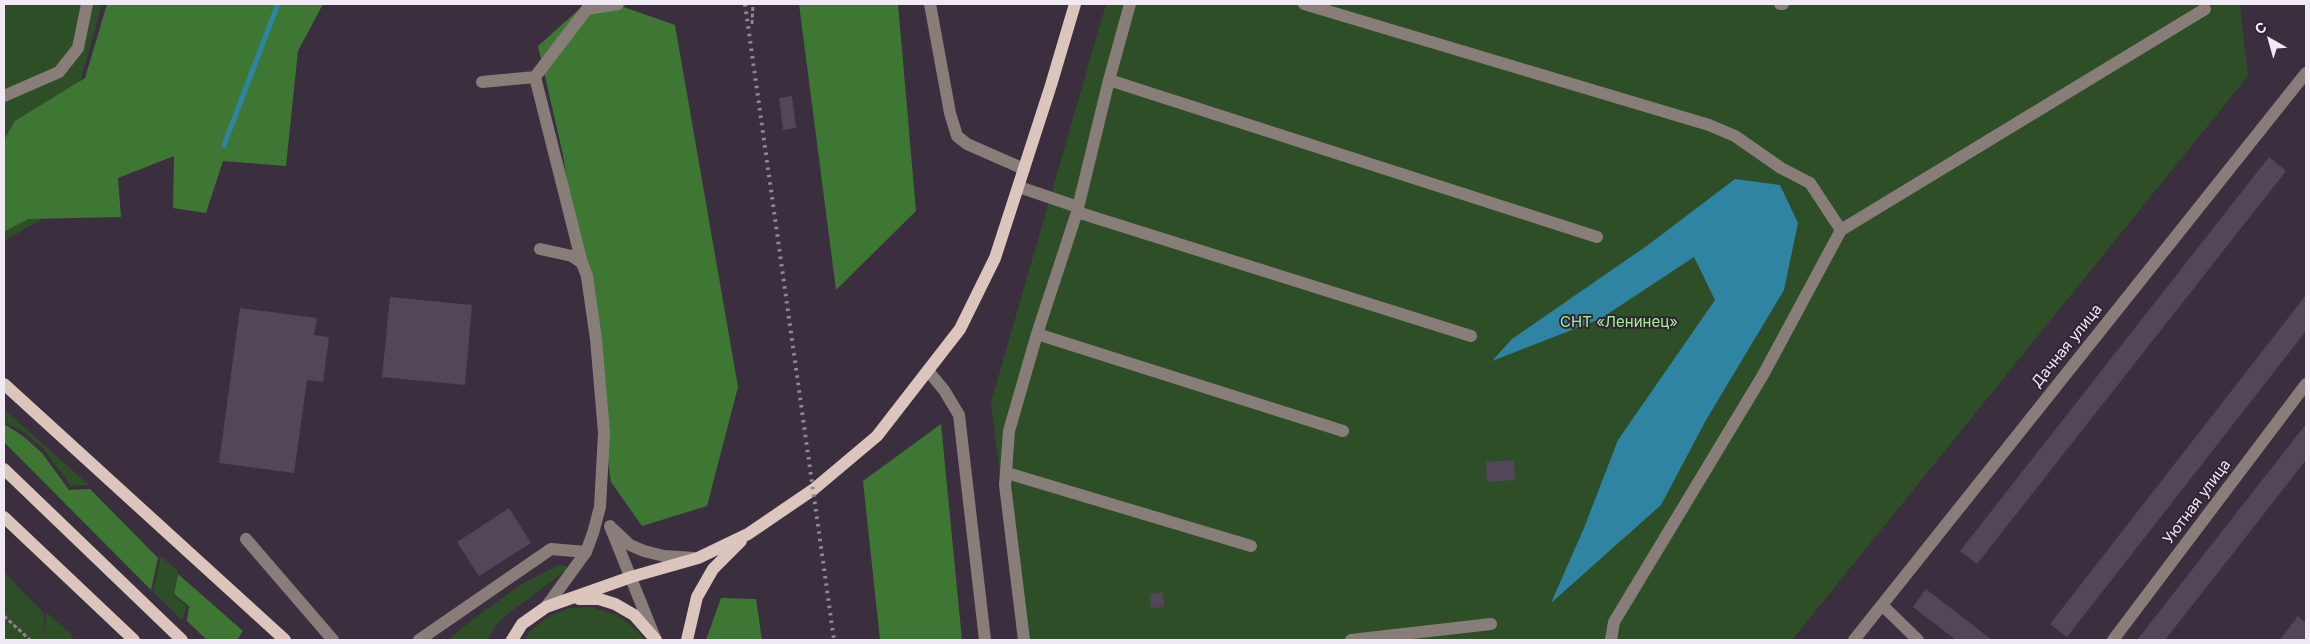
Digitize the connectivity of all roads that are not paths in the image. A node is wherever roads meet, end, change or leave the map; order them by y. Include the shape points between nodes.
1 (87, 4) edge
2 (618, 4) edge
3 (930, 4) edge
4 (1075, 4) edge
5 (1130, 4) edge
6 (1304, 4) edge
7 (2205, 9) dead end
8 (2306, 73) edge
9 (535, 77) junction
10 (1109, 80) junction
11 (482, 82) dead end
12 (4, 96) edge
13 (1024, 170) junction
14 (1019, 187) junction
15 (1077, 210) junction
16 (1841, 230) junction
17 (1597, 237) dead end
18 (540, 249) dead end
19 (582, 263) junction
20 (1037, 334) junction
21 (1471, 336) dead end
22 (929, 372) junction
23 (4, 384) edge
24 (2306, 384) edge
25 (1342, 431) dead end
26 (4, 469) edge
27 (1007, 473) junction
28 (600, 507) junction
29 (4, 517) edge
30 (610, 526) junction
31 (748, 534) junction
32 (246, 539) dead end
33 (1251, 546) dead end
34 (586, 552) junction
35 (698, 558) junction
36 (631, 577) junction
37 (569, 599) junction
38 (1882, 605) junction
39 (546, 607) junction
40 (1491, 624) dead end
41 (134, 640) edge
42 (182, 640) edge
43 (286, 640) edge
44 (333, 640) edge
45 (419, 640) edge
46 (512, 640) edge
47 (656, 640) edge
48 (687, 640) edge
49 (985, 640) edge
50 (1024, 640) edge
51 (1351, 640) edge
52 (1611, 640) edge
53 (1854, 640) edge
54 (1918, 640) edge
55 (2113, 640) edge

1 - 12 street via 78,48 59,72
2 - 9 street via 587,10
3 - 13 street via 957,136 967,144
4 - 13 main road
5 - 10 street
6 - 16 street via 1726,132 1810,183
7 - 16 street
8 - 38 street, Дачная улица
9 - 11 street
9 - 19 street
10 - 15 street
10 - 17 street
13 - 14 main road
14 - 15 street
14 - 22 main road via 995,258 960,329
15 - 20 street
15 - 21 street
16 - 52 street via 1763,375 1614,622
18 - 19 street via 572,256
19 - 28 street via 587,276 596,339 604,433
20 - 25 street
20 - 27 street via 1009,431
22 - 31 main road via 877,436 814,488
22 - 49 street via 959,415
23 - 43 main road
24 - 55 street, Уютная улица
26 - 42 main road
27 - 33 street
27 - 50 street via 1005,485
28 - 30 street
28 - 34 street
29 - 41 main road
30 - 35 street via 630,545 644,551
30 - 36 street
31 - 35 main road
31 - 48 main road via 713,569 698,597
32 - 44 street
34 - 39 street
34 - 45 street via 551,549
35 - 36 main road
36 - 37 main road
36 - 47 street
37 - 39 main road
37 - 47 main road via 599,599 615,604 634,615
38 - 53 street, Дачная улица
38 - 54 street
39 - 46 main road via 522,624
40 - 51 street

